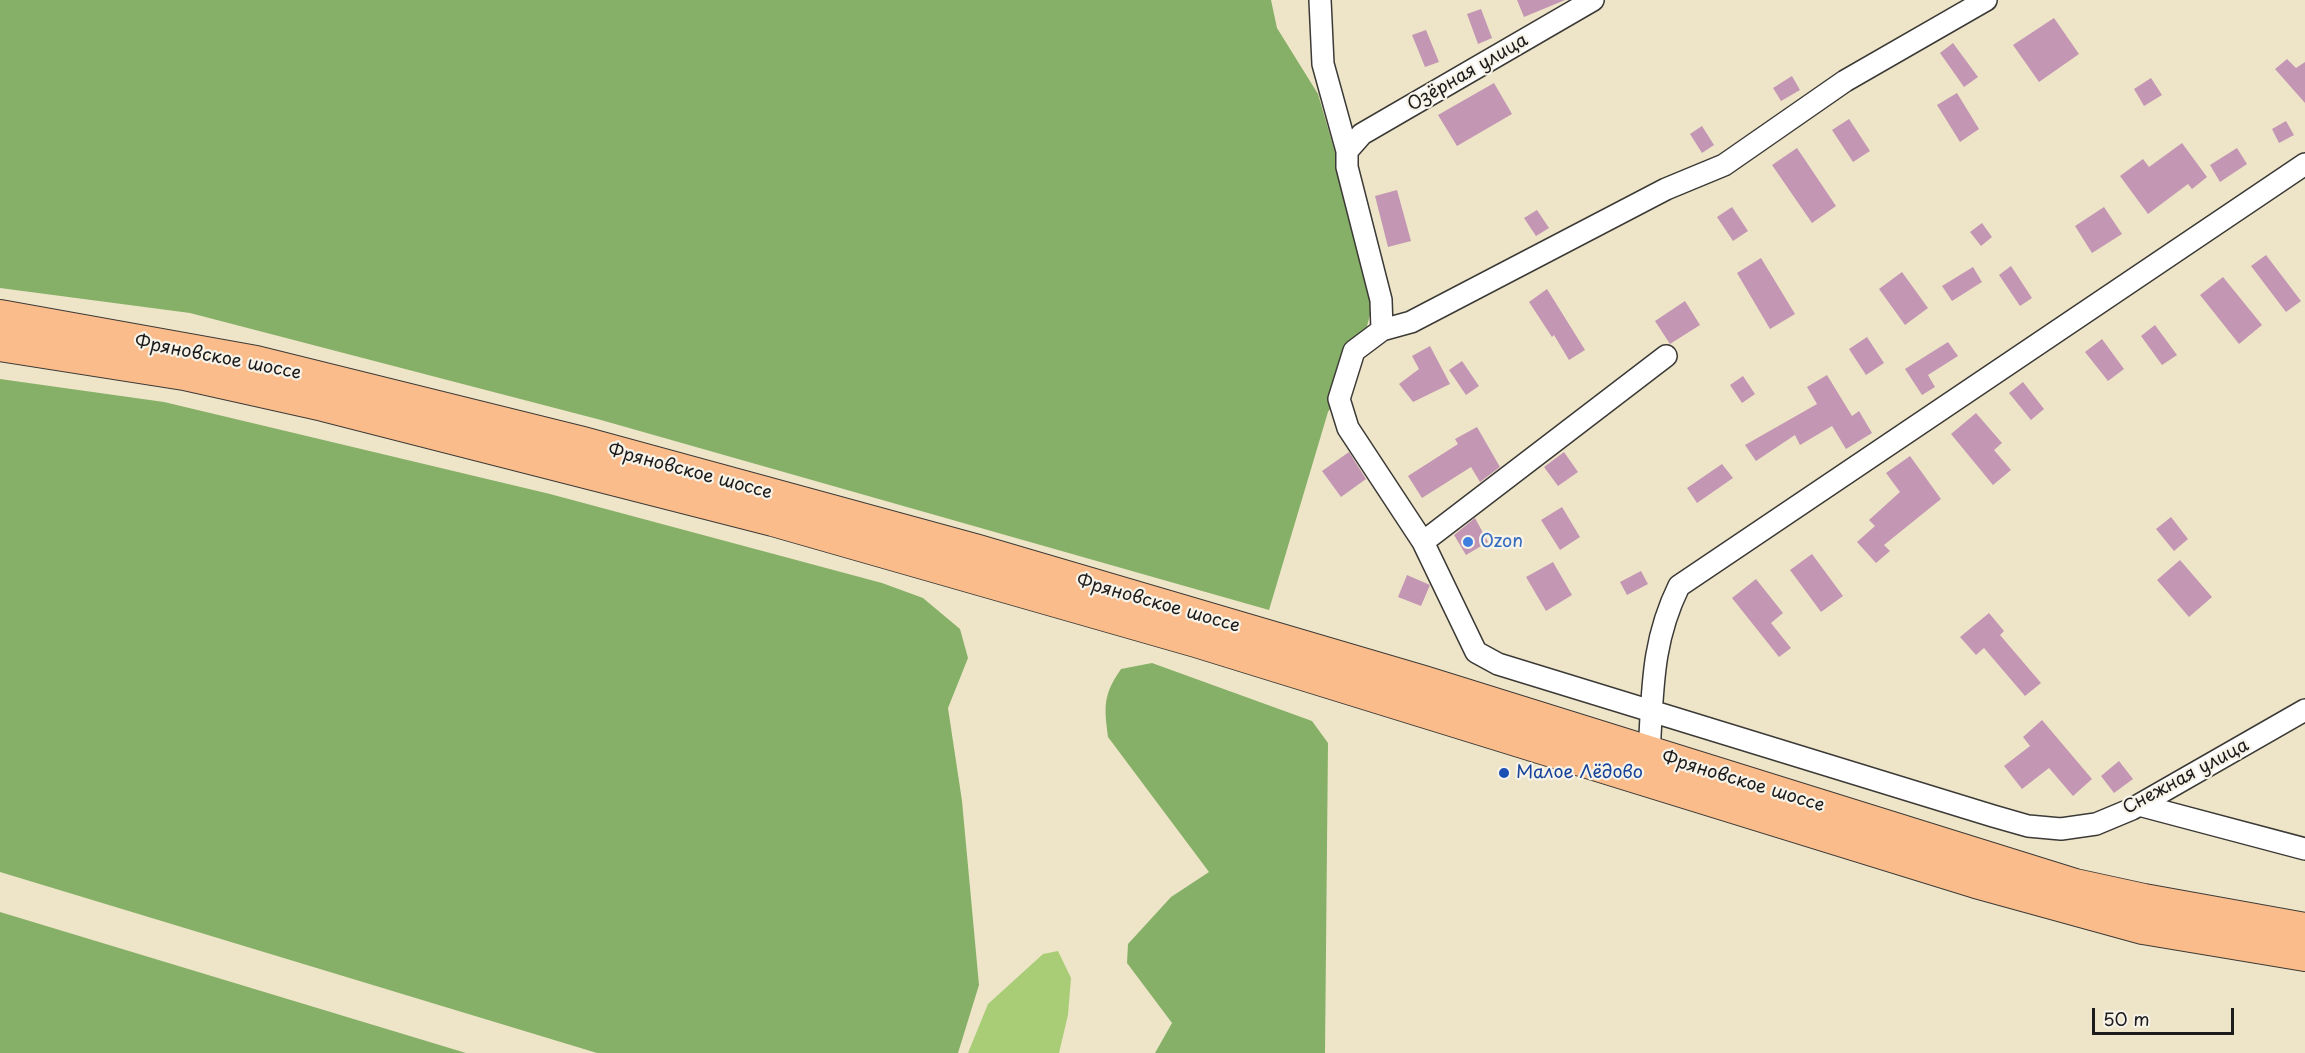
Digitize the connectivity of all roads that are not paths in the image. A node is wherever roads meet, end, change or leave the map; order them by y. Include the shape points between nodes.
1 (1320, 0) edge
2 (1986, 0) edge
3 (1581, 4) edge
4 (1347, 151) junction
5 (2305, 164) edge
6 (0, 316) edge
7 (1382, 330) junction
8 (0, 345) edge
9 (1666, 356) dead end
10 (1423, 542) junction
11 (2305, 710) edge
12 (1652, 711) junction
13 (1649, 753) junction
14 (2139, 805) junction
15 (2305, 849) edge
16 (2305, 929) edge
17 (2305, 955) edge

1 - 4 street via 1323,64
2 - 7 street via 1845,81 1724,165 1666,189 1411,322
3 - 4 street, Озёрная улица via 1362,134
4 - 7 street via 1347,167 1381,300
5 - 12 street via 1679,586 1664,616 1657,643
6 - 13 main road, Фряновское шоссе via 256,362 579,442 978,551 1424,682
7 - 10 street, Снежная улица via 1354,351 1339,399 1348,428
8 - 17 main road, Фряновское шоссе via 184,374 313,403 761,517 1173,634 1986,885 2143,928
9 - 10 street
10 - 12 street, Снежная улица via 1476,652 1498,664
11 - 14 street, Снежная улица
12 - 13 street
12 - 14 street, Снежная улица via 2028,826 2061,829 2096,824
13 - 16 main road, Фряновское шоссе via 2075,885
14 - 15 street

